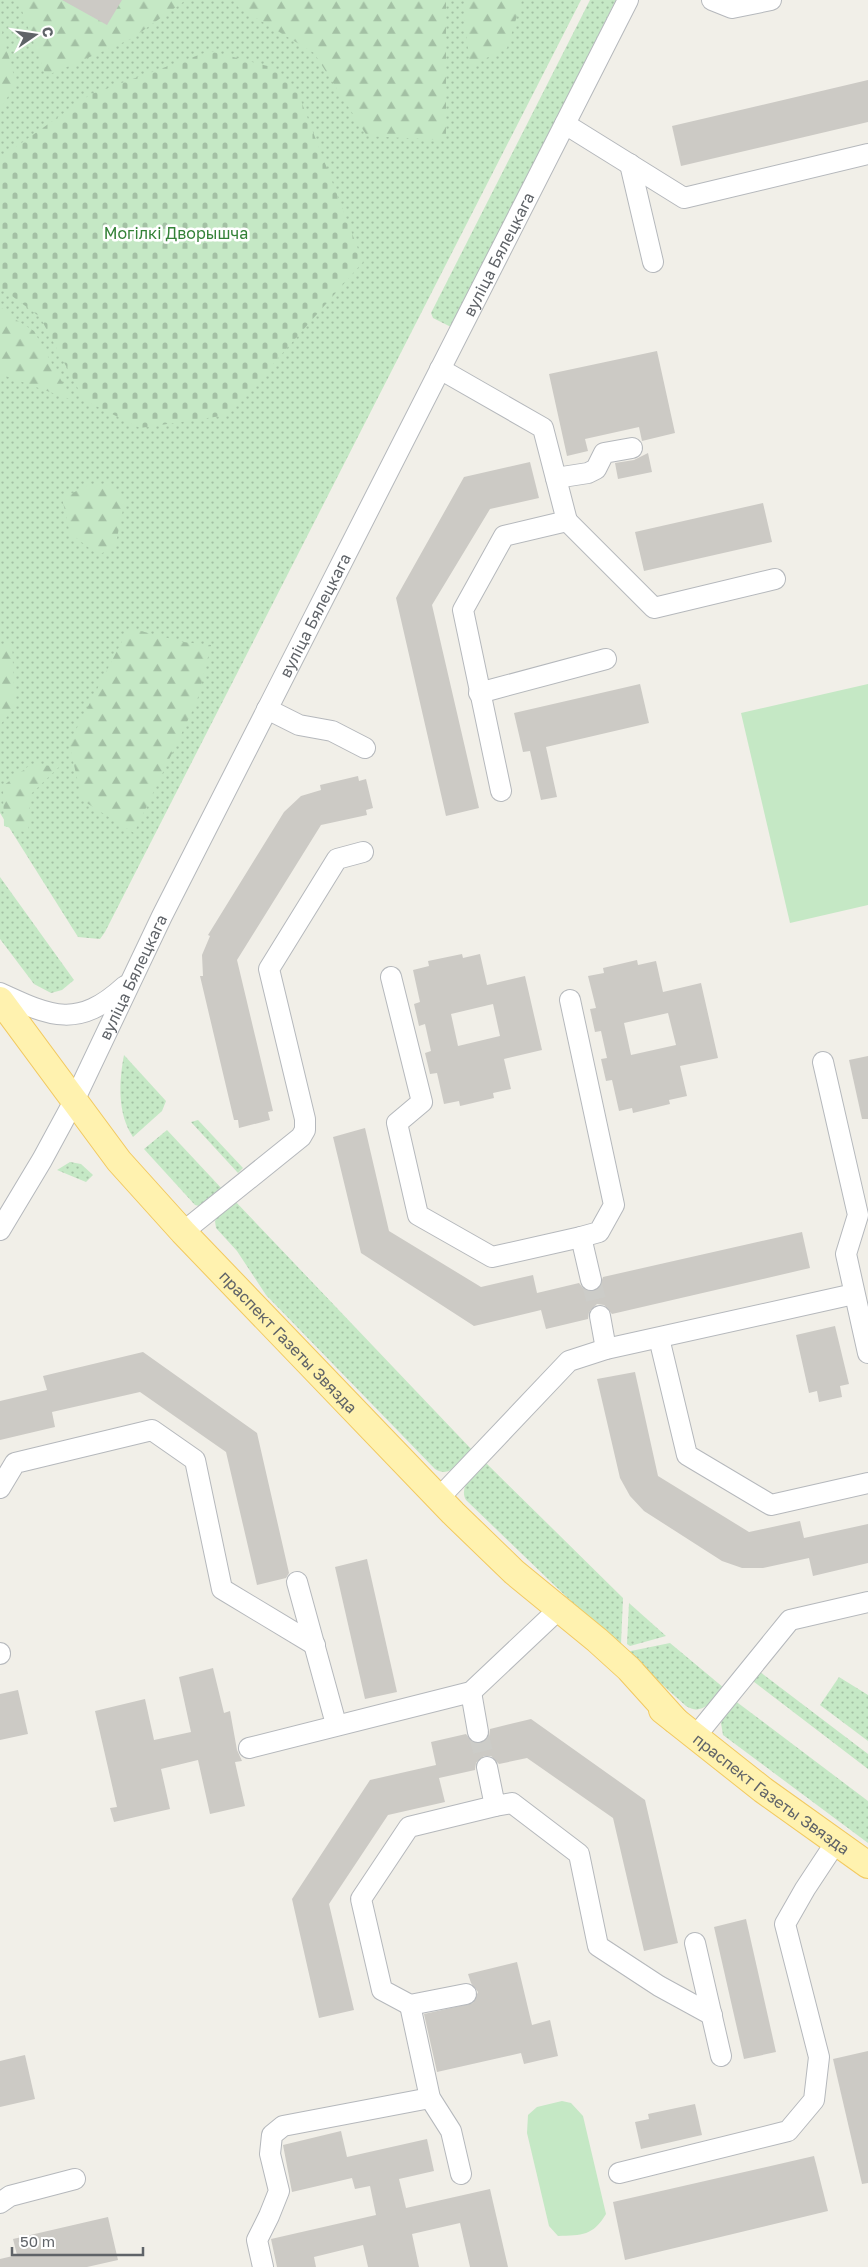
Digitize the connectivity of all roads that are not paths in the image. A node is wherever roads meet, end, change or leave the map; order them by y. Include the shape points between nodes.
1 (628, 0) edge
2 (712, 0) edge
3 (771, 0) edge
4 (565, 124) junction
5 (868, 154) edge
6 (630, 164) junction
7 (653, 262) dead end
8 (440, 369) junction
9 (632, 448) dead end
10 (556, 478) junction
11 (567, 521) junction
12 (774, 579) dead end
13 (606, 659) dead end
14 (480, 693) junction
15 (267, 709) junction
16 (365, 748) dead end
17 (501, 791) dead end
18 (363, 852) dead end
19 (392, 977) dead end
20 (130, 981) junction
21 (0, 993) edge
22 (0, 1000) edge
23 (570, 1000) dead end
24 (823, 1062) dead end
25 (74, 1101) junction
26 (0, 1230) edge
27 (183, 1232) junction
28 (581, 1237) junction
29 (591, 1280) tunnel mouth
30 (854, 1294) junction
31 (600, 1316) tunnel mouth
32 (659, 1338) junction
33 (606, 1349) junction
34 (868, 1353) edge
35 (868, 1483) edge
36 (0, 1488) edge
37 (439, 1498) junction
38 (297, 1582) dead end
39 (868, 1602) edge
40 (556, 1612) junction
41 (315, 1645) junction
42 (471, 1692) junction
43 (336, 1724) junction
44 (478, 1732) tunnel mouth
45 (695, 1736) junction
46 (249, 1748) dead end
47 (486, 1767) tunnel mouth
48 (495, 1806) junction
49 (836, 1842) junction
50 (868, 1865) edge
51 (695, 1943) dead end
52 (466, 1994) dead end
53 (410, 2005) junction
54 (712, 2015) junction
55 (721, 2056) dead end
56 (430, 2098) junction
57 (619, 2173) dead end
58 (461, 2174) dead end
59 (75, 2179) dead end
60 (0, 2203) edge
61 (263, 2267) edge

1 - 4 street, вуліца Бялецкага
2 - 3 street via 732,8
4 - 6 street
4 - 8 street, вуліца Бялецкага
5 - 6 street via 684,198
6 - 7 street
8 - 10 street via 544,428
8 - 15 street, вуліца Бялецкага
9 - 10 street via 604,453 596,469 588,473
10 - 11 street
11 - 12 street via 654,608
11 - 14 street via 504,536 463,610
13 - 14 street
14 - 17 street
15 - 16 street via 299,725 332,731
15 - 20 street, вуліца Бялецкага
18 - 27 street via 337,859 269,969 305,1130
19 - 28 street via 422,1102 397,1123 418,1215 492,1257
20 - 21 street via 104,1003 84,1013 64,1016
20 - 25 street, вуліца Бялецкага
22 - 25 main road, праспект Газеты Звязда
23 - 28 street via 614,1204 600,1232
24 - 30 street via 858,1215 846,1254
25 - 26 street, вуліца Бялецкага
25 - 27 main road, праспект Газеты Звязда via 119,1161
27 - 37 main road, праспект Газеты Звязда
28 - 29 street
30 - 32 street
30 - 34 street
31 - 33 street
32 - 33 street
32 - 35 street via 687,1455 771,1505
33 - 37 street via 569,1361
36 - 41 street via 15,1463 152,1430 195,1460 222,1589
37 - 40 main road, праспект Газеты Звязда
38 - 41 street
39 - 45 street via 790,1620
40 - 42 street
40 - 45 main road, праспект Газеты Звязда via 571,1636 617,1679
41 - 43 street
42 - 43 street
42 - 44 street
43 - 46 street
45 - 49 main road, праспект Газеты Звязда
47 - 48 street
48 - 53 street via 409,1827 361,1899 382,1990
48 - 54 street via 512,1803 579,1854 598,1946 659,1986
49 - 50 main road, праспект Газеты Звязда
49 - 57 street via 785,1924 819,2057 814,2100 788,2131
51 - 54 street
52 - 53 street
53 - 56 street
54 - 55 street
56 - 58 street via 451,2130
56 - 61 street via 283,2126 272,2135 270,2154 279,2191 257,2240
59 - 60 street via 10,2196

